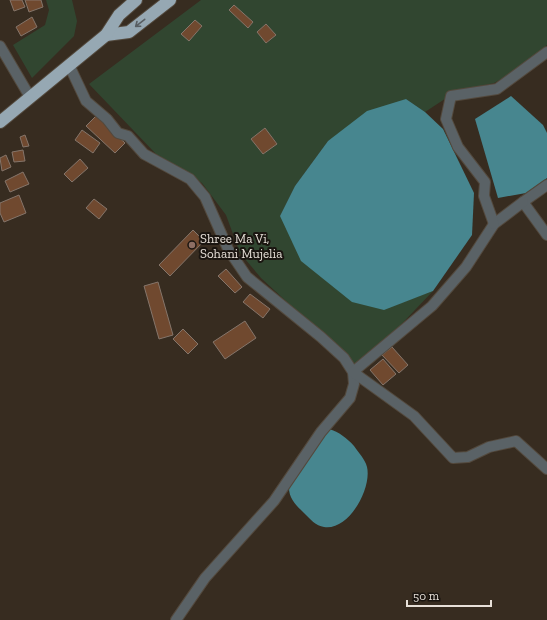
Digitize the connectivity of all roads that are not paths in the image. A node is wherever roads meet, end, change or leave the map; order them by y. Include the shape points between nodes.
1 (136, 0) edge
2 (170, 0) edge
3 (106, 35) junction
4 (0, 46) edge
5 (547, 52) edge
6 (69, 65) junction
7 (30, 97) junction
8 (0, 122) edge
9 (547, 185) edge
10 (523, 202) junction
11 (494, 224) junction
12 (547, 235) edge
13 (353, 372) junction
14 (547, 469) edge
15 (176, 620) edge

1 - 3 highway via 119,15
2 -> 3 highway via 129,32
3 - 6 highway
4 - 7 street
5 - 11 street via 497,89 451,96 446,119 458,147 486,182 484,196
6 - 7 highway
6 - 13 street via 86,101 107,119 118,133 128,136 144,154 190,179 206,196 228,248 247,277 321,336 344,358
7 - 8 highway
9 - 10 street
10 - 11 street
10 - 12 street
11 - 13 street via 466,267 432,306
13 - 14 street via 414,416 453,458 468,457 489,447 516,441
13 - 15 street via 354,384 350,398 321,432 274,501 205,578

